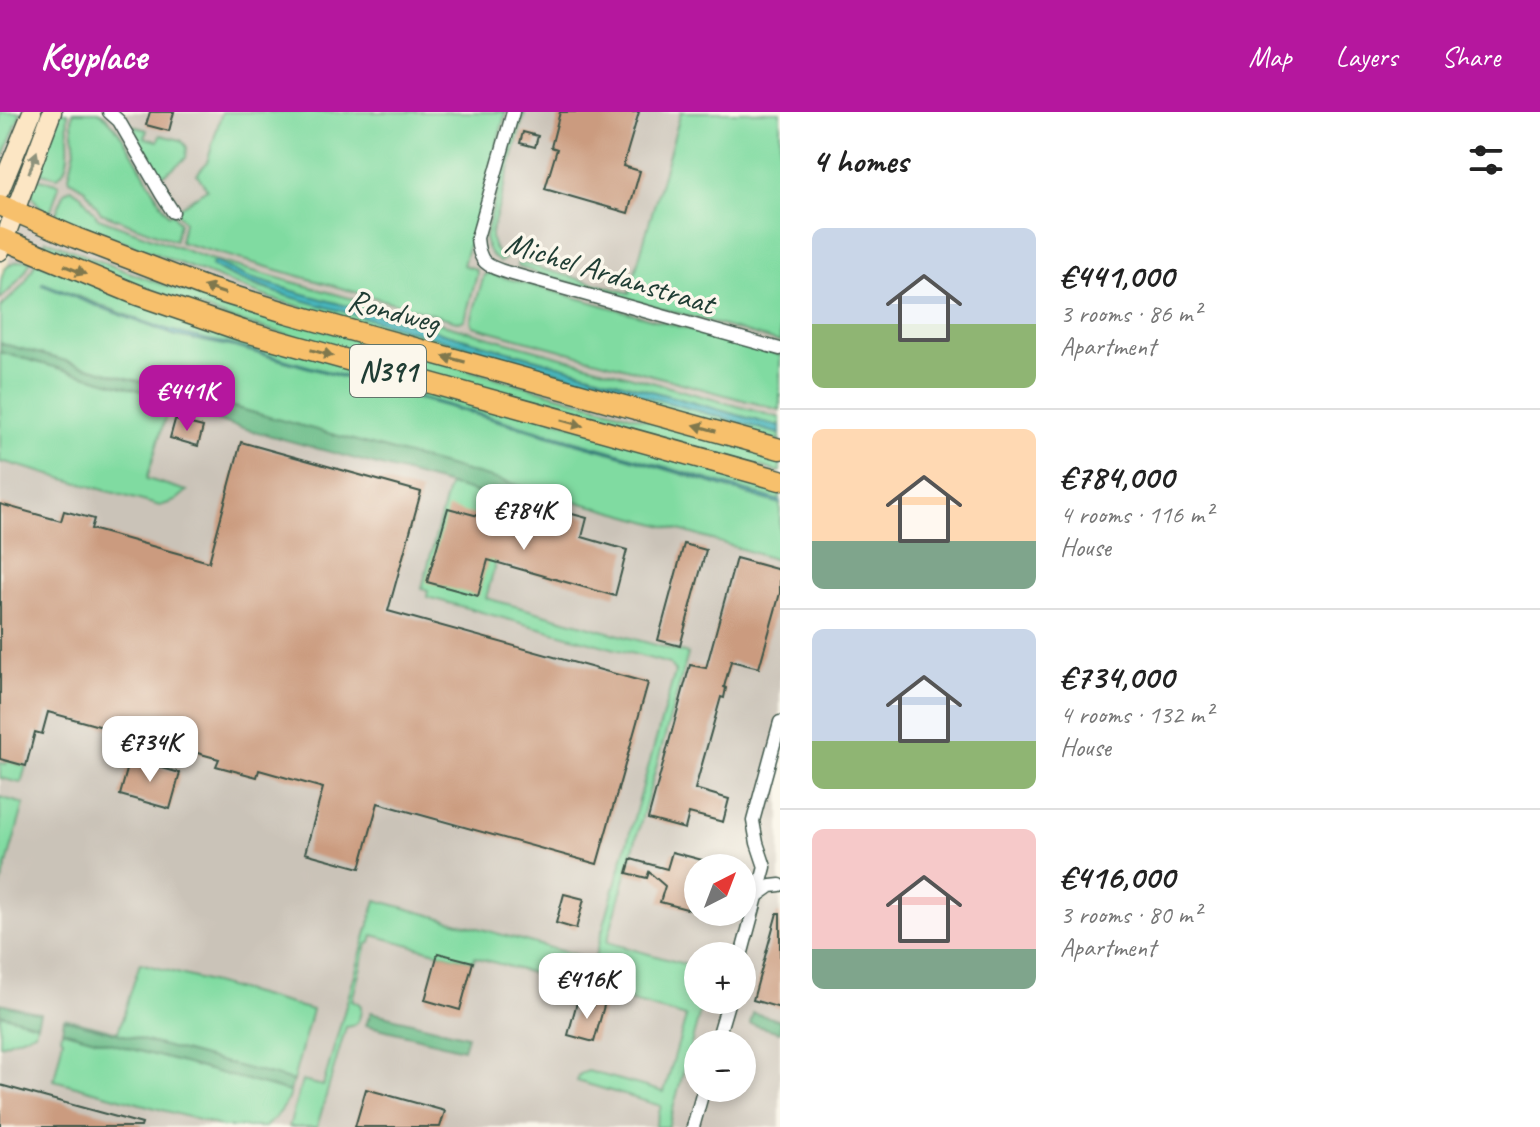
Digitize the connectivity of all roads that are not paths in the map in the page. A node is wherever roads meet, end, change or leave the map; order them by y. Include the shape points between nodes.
1 (32, 112) edge
2 (52, 112) edge
3 (109, 112) edge
4 (513, 112) edge
5 (0, 190) edge
6 (7, 208) edge
7 (173, 212) dead end
8 (1, 243) edge
9 (780, 349) edge
10 (780, 449) edge
11 (780, 480) edge
12 (780, 722) edge
13 (780, 885) edge
14 (757, 896) junction
15 (745, 942) edge
16 (700, 1102) edge
17 (693, 1127) edge

1 - 5 street
6 -> 2 street
3 - 7 street
4 - 9 street, Michel Ardanstraat via 477,238 486,264
6 - 8 street
10 -> 6 main road, Rondweg / N391 via 204,287
8 -> 11 main road, Rondweg / N391 via 243,331
12 - 14 street via 753,821 765,867
13 - 14 street
14 - 15 street
16 - 17 street

